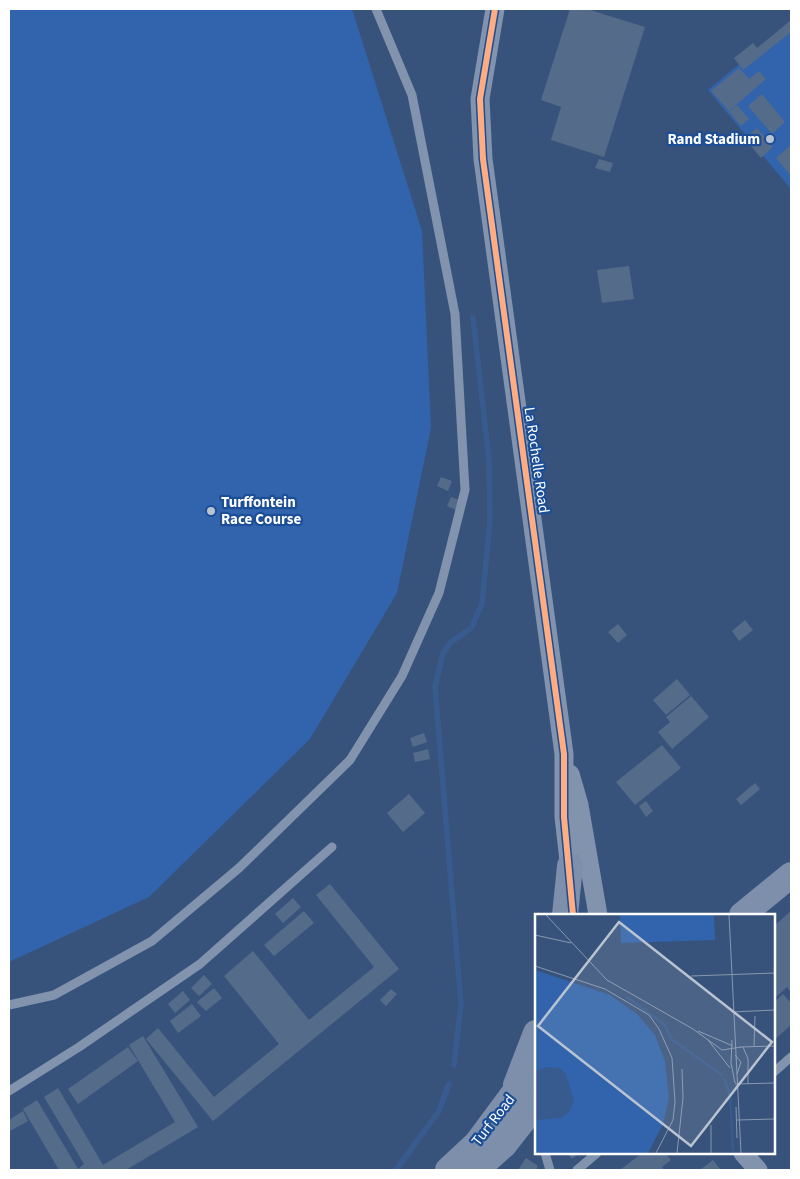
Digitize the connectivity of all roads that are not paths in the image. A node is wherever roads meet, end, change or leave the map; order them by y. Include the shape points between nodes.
1 (376, 9) edge
2 (495, 9) edge
3 (564, 754) junction
4 (332, 847) dead end
5 (570, 866) junction
6 (791, 875) edge
7 (565, 914) edge
8 (573, 914) edge
9 (598, 914) edge
10 (743, 914) edge
11 (9, 1005) edge
12 (535, 1035) edge
13 (791, 1057) edge
14 (775, 1071) edge
15 (535, 1072) edge
16 (9, 1091) edge
17 (523, 1114) edge
18 (545, 1154) edge
19 (597, 1154) edge
20 (744, 1154) edge
21 (464, 1167) edge
22 (550, 1170) edge
23 (576, 1170) edge
24 (758, 1170) edge

1 - 11 lane via 412,95 455,314 465,490 439,593 402,676 350,760 239,868 152,941 54,995
2 - 3 street, La Rochelle Road via 480,99 483,159
3 - 5 street, La Rochelle Road via 564,817
3 - 9 street, La Rochelle Road via 579,805
4 - 16 lane via 200,964
5 - 7 main road
5 - 8 street, La Rochelle Road
6 - 10 main road
12 - 17 main road via 518,1076
13 - 14 lane
15 - 17 main road, Turf Road
17 - 21 main road, Turf Road via 504,1146
17 - 21 main road, Turf Road via 489,1129
18 - 22 lane
19 - 23 lane
20 - 24 street

